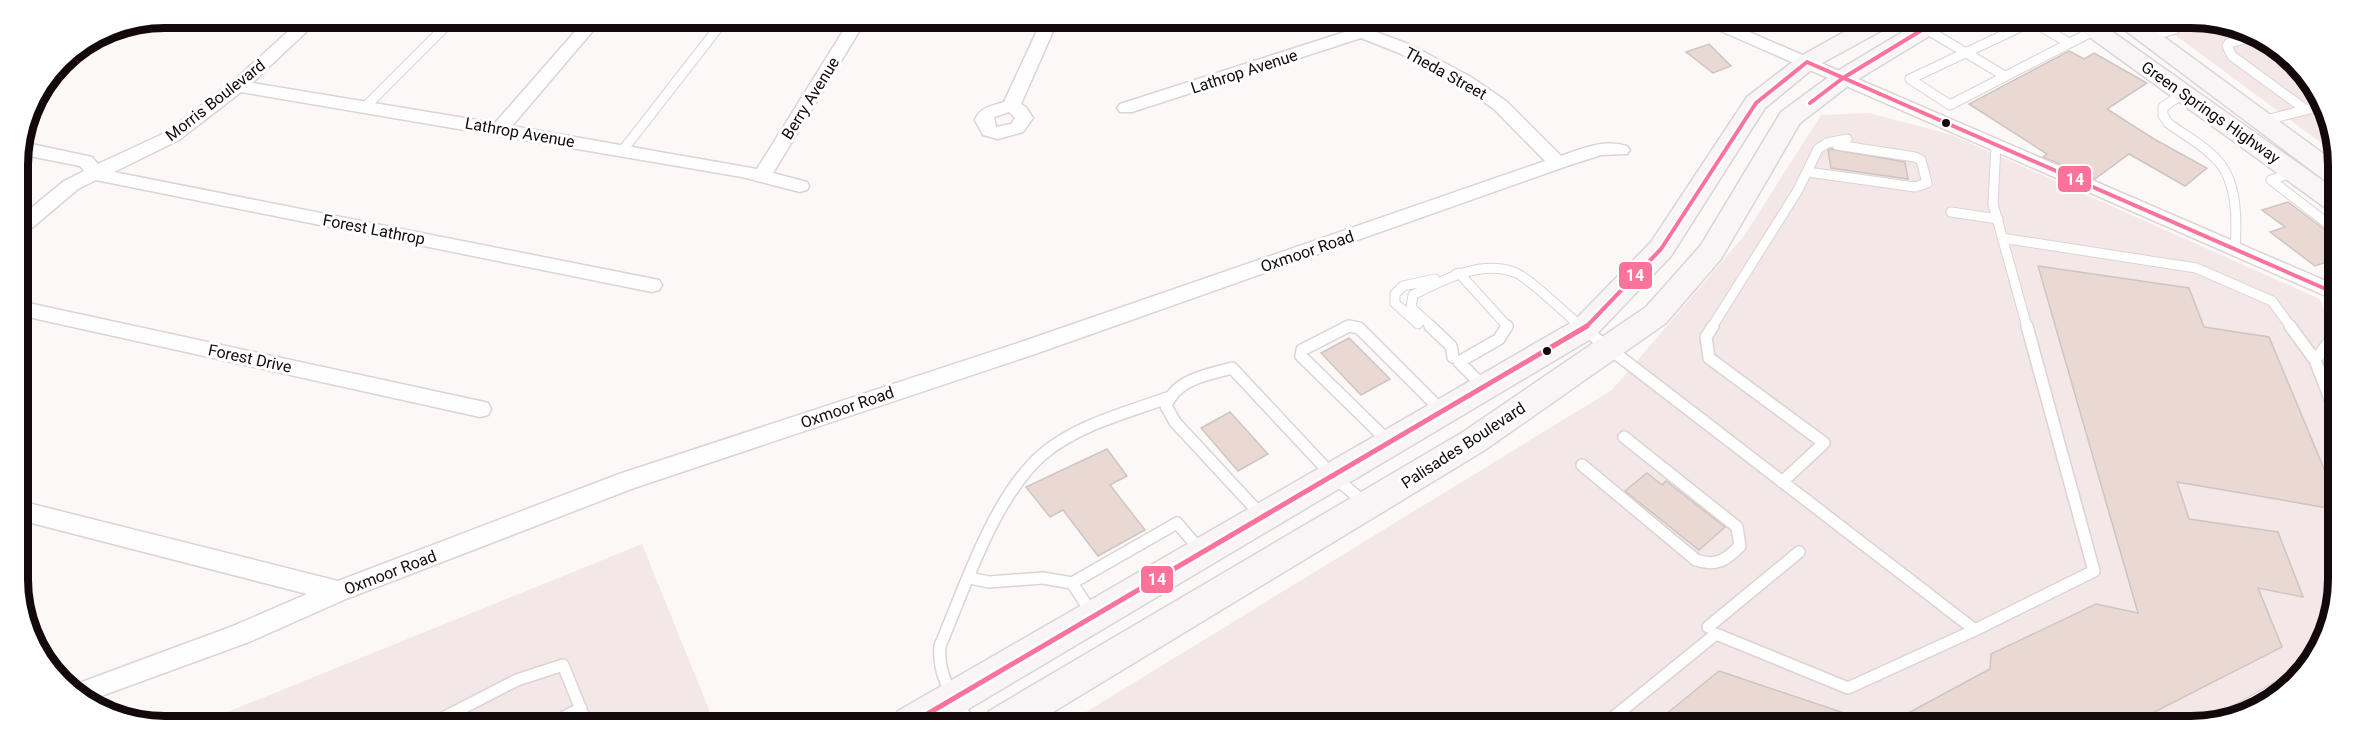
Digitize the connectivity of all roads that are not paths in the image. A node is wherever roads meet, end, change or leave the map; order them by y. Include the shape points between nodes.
1 (302, 28) edge
2 (444, 28) edge
3 (586, 28) edge
4 (718, 28) edge
5 (853, 28) edge
6 (1046, 28) edge
7 (1354, 28) edge
8 (1359, 28) edge
9 (1727, 28) edge
10 (1869, 28) edge
11 (1926, 28) edge
12 (1935, 28) edge
13 (2018, 28) edge
14 (2044, 28) edge
15 (2088, 28) edge
16 (2093, 28) edge
17 (2149, 28) edge
18 (2175, 29) joint
19 (2244, 39) edge
20 (2069, 43) junction
21 (1966, 53) junction
22 (1808, 62) junction
23 (2005, 76) junction
24 (1844, 78) junction
25 (238, 86) junction
26 (2184, 93) junction
27 (366, 105) junction
28 (1950, 105) junction
29 (1011, 106) dead end
30 (1126, 108) dead end
31 (2315, 108) edge
32 (2306, 110) junction
33 (2262, 121) junction
34 (1948, 124) junction
35 (500, 129) junction
36 (1847, 140) dead end
37 (1827, 143) junction
38 (1996, 146) junction
39 (30, 150) edge
40 (623, 150) junction
41 (1621, 150) dead end
42 (1558, 163) junction
43 (2328, 170) edge
44 (1808, 172) junction
45 (2295, 172) junction
46 (96, 174) junction
47 (762, 176) junction
48 (800, 186) dead end
49 (2328, 197) edge
50 (1951, 212) dead end
51 (1998, 219) junction
52 (29, 220) edge
53 (2328, 224) edge
54 (2002, 238) junction
55 (2235, 250) junction
56 (1459, 273) junction
57 (652, 285) dead end
58 (2328, 290) edge
59 (29, 310) edge
60 (1597, 339) junction
61 (2328, 344) edge
62 (1456, 359) junction
63 (2316, 360) junction
64 (1485, 387) junction
65 (2328, 393) edge
66 (1167, 398) junction
67 (480, 409) dead end
68 (1443, 412) junction
69 (1624, 438) dead end
70 (1390, 443) junction
71 (1582, 465) dead end
72 (1333, 476) junction
73 (1782, 482) junction
74 (1367, 505) junction
75 (28, 512) edge
76 (1263, 517) junction
77 (1202, 552) junction
78 (1799, 552) dead end
79 (970, 578) junction
80 (1072, 583) junction
81 (338, 592) junction
82 (1094, 616) junction
83 (1708, 627) dead end
84 (1975, 630) junction
85 (86, 690) edge
86 (581, 708) junction
87 (962, 710) edge
88 (1616, 715) edge
89 (447, 716) edge
90 (567, 716) edge
91 (584, 716) edge
92 (940, 716) edge
93 (1022, 716) edge

1 - 25 street, Morris Boulevard
2 - 27 lane
3 - 35 street
4 - 40 lane
5 - 47 street, Berry Avenue
6 - 29 street
7 - 30 street, Lathrop Avenue
8 - 42 street, Theda Street via 1465,81 1500,105
9 - 22 street
10 - 22 main road
11 - 24 main road
12 - 21 lane
13 - 21 lane
14 - 20 lane
15 - 20 lane
16 - 26 main road, Green Springs Highway
17 - 18 lane
17 - 18 lane
17 - 33 main road, Green Springs Highway
19 - 32 lane via 2229,43 2232,56
20 - 23 lane
21 - 23 lane
21 - 28 lane via 1910,79
22 - 24 street
22 - 60 main road, Palisades Boulevard via 1756,104
23 - 28 lane
24 - 34 street
24 - 60 main road, Palisades Boulevard via 1790,118 1711,252 1656,315
25 - 27 street, Lathrop Avenue
25 - 46 street, Morris Boulevard via 173,136
26 - 45 main road, Green Springs Highway
26 - 55 lane via 2163,107 2163,115 2220,162 2234,203
27 - 35 street, Lathrop Avenue
28 - 34 lane
31 - 32 lane
32 - 33 lane
33 - 43 main road, Green Springs Highway
34 - 38 street
35 - 40 street, Lathrop Avenue
36 - 37 lane
37 - 44 lane via 1818,149
37 - 44 lane via 1915,157 1921,160 1927,183 1915,187
38 - 51 lane via 1993,204
38 - 55 street
39 - 46 street via 86,161
40 - 47 street, Lathrop Avenue
41 - 42 street, Oxmoor Road via 1600,149
42 - 81 street, Oxmoor Road via 1030,347 627,481
44 - 73 lane via 1706,337 1709,358 1824,442
45 - 49 main road, Green Springs Highway
45 - 53 lane via 2271,180
46 - 52 street, Morris Boulevard via 71,185
46 - 57 street, Forest Lathrop
47 - 48 street, Lathrop Avenue
50 - 51 lane
51 - 54 lane
54 - 63 lane via 2196,268 2272,301
54 - 84 lane via 2094,571
55 - 58 street
56 - 60 lane via 1497,269 1516,272
56 - 62 lane via 1413,295 1411,307 1451,346
56 - 62 lane via 1508,327 1499,339
56 - 62 lane via 1403,286 1395,294 1395,303
59 - 67 street, Forest Drive
60 - 64 main road, Palisades Boulevard
60 - 73 lane
60 - 74 main road, Palisades Boulevard via 1474,441
61 - 63 lane
62 - 64 lane
63 - 65 lane
64 - 68 main road, Palisades Boulevard
66 - 72 lane via 1181,386 1232,368
66 - 76 lane via 1166,406 1175,422
66 - 79 lane via 1091,427 1043,454 999,514
68 - 70 main road, Palisades Boulevard
68 - 70 lane via 1359,328 1349,326 1302,350 1301,356
69 - 71 lane via 1737,527 1740,546 1725,561 1716,565 1696,560
70 - 72 main road, Palisades Boulevard
72 - 74 lane
72 - 76 main road, Palisades Boulevard
73 - 84 lane
74 - 93 main road, Palisades Boulevard
75 - 81 street
76 - 77 main road, Palisades Boulevard
77 - 80 lane via 1177,523
77 - 82 main road, Palisades Boulevard
78 - 83 lane
79 - 80 lane via 989,582 1043,578
79 - 87 lane via 937,659 941,674
80 - 82 lane
81 - 85 street, Oxmoor Road via 240,634
82 - 87 main road, Palisades Boulevard
84 - 88 lane via 1848,688 1716,634
86 - 89 lane via 563,665 517,680
86 - 90 lane
86 - 91 lane
87 - 92 main road, Palisades Boulevard

